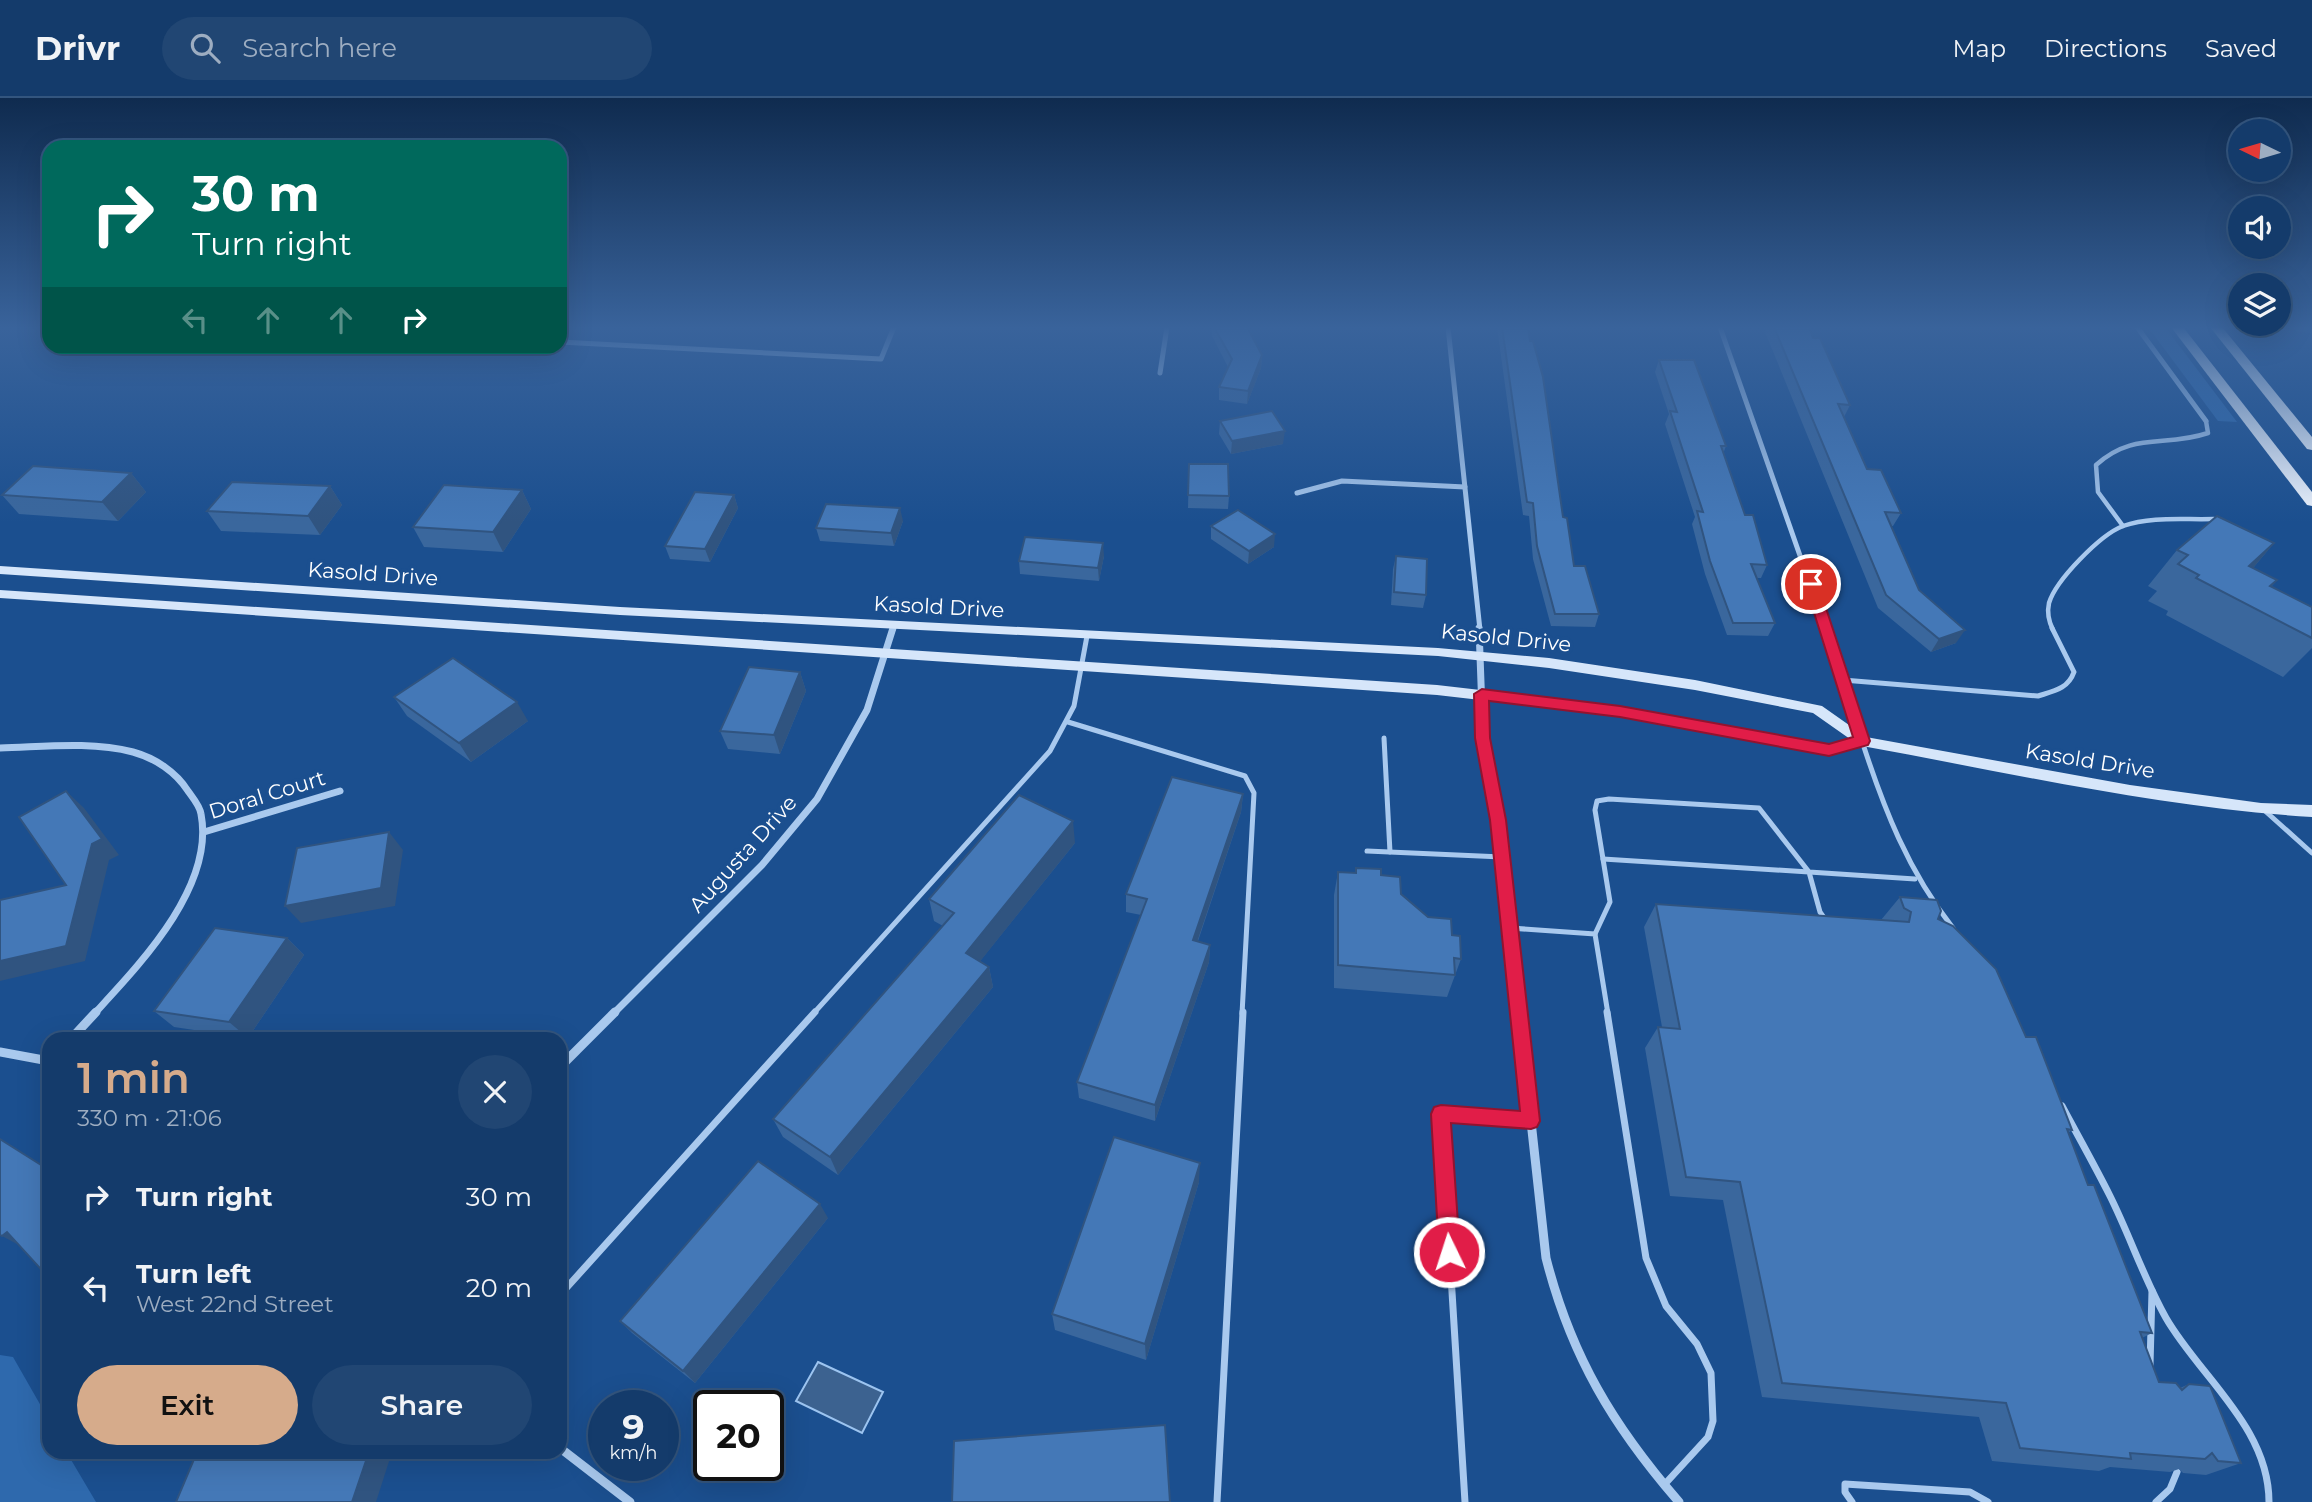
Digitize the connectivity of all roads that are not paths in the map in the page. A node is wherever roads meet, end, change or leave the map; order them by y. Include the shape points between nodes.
1 (1455, 393) edge
2 (1743, 393) edge
3 (2185, 393) edge
4 (2228, 393) edge
5 (2269, 393) edge
6 (2206, 421) joint
7 (2312, 446) edge
8 (1465, 487) junction
9 (1297, 493) dead end
10 (2312, 502) edge
11 (2214, 519) edge
12 (2123, 526) junction
13 (0, 570) edge
14 (0, 594) edge
15 (894, 626) junction
16 (1087, 636) junction
17 (885, 653) junction
18 (1481, 656) junction
19 (1081, 667) junction
20 (1843, 680) junction
21 (1482, 694) junction
22 (1068, 722) junction
23 (1384, 738) dead end
24 (1862, 741) junction
25 (0, 748) edge
26 (340, 792) dead end
27 (2261, 808) junction
28 (2312, 811) edge
29 (204, 832) junction
30 (1367, 850) dead end
31 (1390, 852) junction
32 (2312, 853) edge
33 (1502, 857) junction
34 (1603, 859) junction
35 (1809, 872) junction
36 (1915, 879) junction
37 (1833, 927) edge
38 (1510, 928) junction
39 (1956, 932) edge
40 (1595, 934) junction
41 (77, 1032) edge
42 (0, 1052) edge
43 (42, 1060) edge
44 (567, 1061) edge
45 (2059, 1100) edge
46 (1531, 1121) junction
47 (567, 1288) edge
48 (2152, 1288) junction
49 (2150, 1374) edge
50 (567, 1453) edge
51 (2178, 1472) edge
52 (1664, 1485) junction
53 (630, 1502) edge
54 (1217, 1502) edge
55 (1465, 1502) edge
56 (1679, 1502) edge
57 (1852, 1502) edge
58 (1988, 1502) edge
59 (2157, 1502) edge
60 (2269, 1502) edge

1 - 8 street
2 - 20 street
3 - 6 street
4 - 10 main road
5 - 7 main road
6 - 12 lane via 2208,432 2196,438 2114,450 2096,465 2093,482 2103,503
8 - 9 street via 1342,481
8 - 18 street
11 - 12 lane
12 - 20 lane via 2093,545 2050,599 2051,628 2068,651 2073,672 2069,684 2058,692 2038,696
13 - 15 main road, Kasold Drive
14 - 17 main road, Kasold Drive
15 - 16 main road, Kasold Drive
15 - 17 street, Augusta Drive
16 - 18 main road, Kasold Drive
16 - 19 lane
17 - 19 main road, Kasold Drive
17 - 44 street, Augusta Drive via 854,737 817,799 738,890
18 - 21 street
18 - 24 main road, Kasold Drive via 1616,672 1817,709
19 - 21 main road, Kasold Drive
19 - 22 lane
20 - 24 street
21 - 24 main road, Kasold Drive via 1633,713 1829,750
21 - 33 street via 1483,738
22 - 47 lane via 1023,782
22 - 54 lane via 1233,770 1245,776 1254,793
23 - 31 lane
24 - 27 main road, Kasold Drive via 2063,779
24 - 36 lane via 1894,838
25 - 29 street via 93,747 145,757 169,768 190,788
26 - 29 street, Doral Court
27 - 28 main road, Kasold Drive
27 - 32 lane
29 - 41 street via 188,895 128,975
30 - 31 lane
31 - 33 lane
33 - 38 street
34 - 35 lane
34 - 35 lane via 1597,801 1750,807 1766,814
34 - 40 lane via 1610,902
35 - 36 lane
35 - 37 lane via 1820,912
36 - 39 lane
38 - 40 lane
38 - 46 street
40 - 52 lane via 1646,1258 1666,1306 1697,1344 1711,1373 1713,1421 1708,1437
42 - 43 street
45 - 48 lane
46 - 52 street via 1556,1306 1572,1347 1615,1422
46 - 55 lane via 1441,1114
48 - 49 lane
48 - 60 lane via 2167,1320 2245,1427 2269,1482
50 - 53 street
51 - 59 lane
52 - 56 street
57 - 58 lane via 1845,1484 1970,1492

